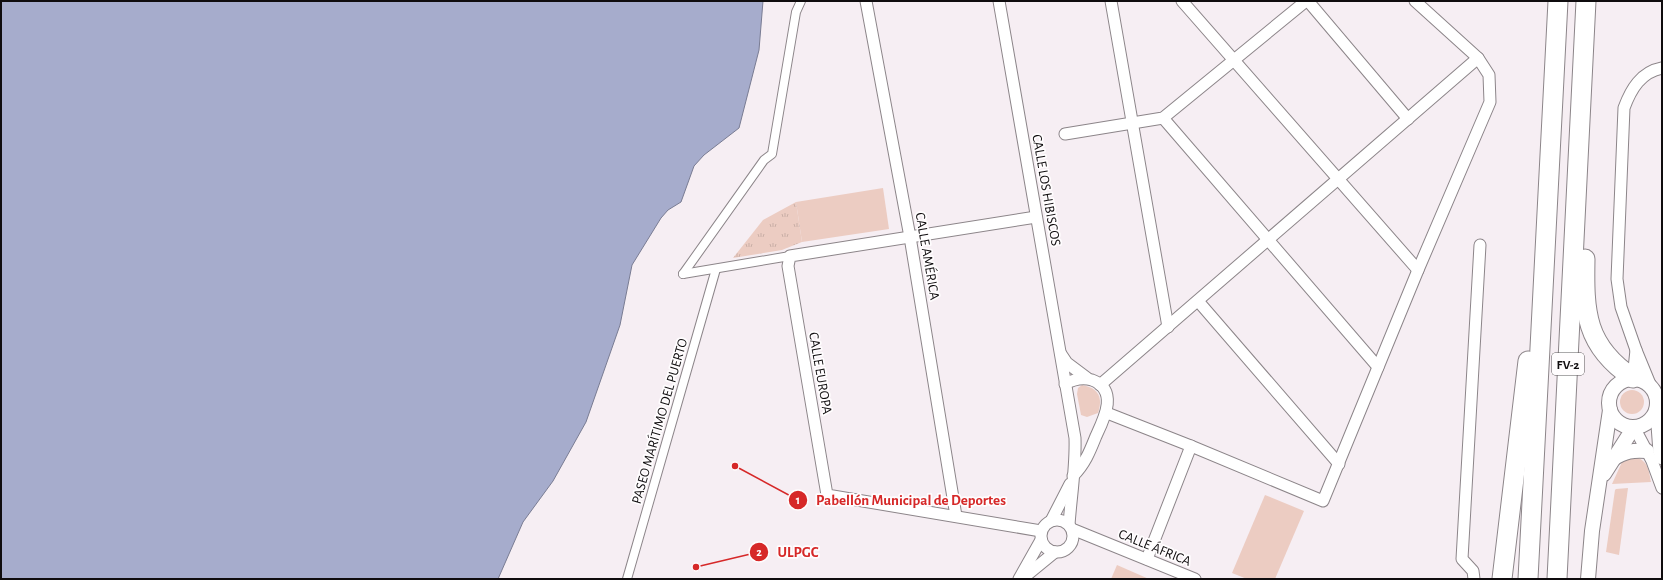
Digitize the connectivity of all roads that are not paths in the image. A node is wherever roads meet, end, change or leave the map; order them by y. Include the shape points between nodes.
1 (801, 1) edge
2 (866, 1) edge
3 (999, 1) edge
4 (1111, 1) edge
5 (1182, 1) edge
6 (1307, 1) edge
7 (1415, 1) edge
8 (1558, 1) edge
9 (1586, 1) edge
10 (1478, 58) junction
11 (1235, 61) junction
12 (1662, 68) edge
13 (1163, 118) junction
14 (1408, 118) junction
15 (1132, 123) junction
16 (1065, 134) dead end
17 (1578, 149) junction
18 (1338, 179) junction
19 (1036, 217) junction
20 (910, 237) junction
21 (1268, 240) junction
22 (1480, 245) dead end
23 (790, 256) junction
24 (716, 269) junction
25 (1418, 270) junction
26 (1544, 278) junction
27 (1198, 301) junction
28 (1168, 327) junction
29 (1636, 350) junction
30 (1060, 353) junction
31 (1378, 367) junction
32 (1087, 378) junction
33 (1641, 381) junction
34 (1065, 384) junction
35 (1100, 385) junction
36 (1610, 410) junction
37 (1656, 412) junction
38 (1107, 414) junction
39 (1634, 427) junction
40 (1191, 446) junction
41 (1656, 454) edge
42 (1613, 458) junction
43 (1339, 464) junction
44 (1073, 478) junction
45 (1600, 482) junction
46 (1662, 488) edge
47 (956, 516) junction
48 (1051, 521) junction
49 (1070, 527) junction
50 (1041, 535) junction
51 (1105, 542) junction
52 (1072, 544) junction
53 (1055, 552) junction
54 (1147, 559) junction
55 (627, 579) edge
56 (1021, 579) edge
57 (1195, 579) edge
58 (1474, 579) edge
59 (1502, 579) edge
60 (1528, 579) edge
61 (1557, 579) edge
62 (1588, 579) edge

1 - 24 street via 796,12 772,154 764,160 683,274
2 - 20 street, CALLE AMÉRICA
3 - 19 street, CALLE LOS HIBISCOS
4 - 15 street
5 - 11 street
6 - 11 street
6 - 14 street
7 - 10 street
8 - 26 highway, FV-2
9 - 17 highway, FV-2
10 - 14 street
10 - 25 street via 1489,75 1490,102
11 - 13 street
11 - 18 street
12 - 29 street via 1640,79 1630,92 1624,108 1617,279 1621,307
13 - 15 street
13 - 21 street
14 - 18 street
15 - 16 street
15 - 28 street
17 - 33 highway via 1585,192 1585,290 1588,319 1601,349 1620,369
17 - 61 highway, FV-2
18 - 21 street
18 - 25 street
19 - 20 street
19 - 30 street, CALLE LOS HIBISCOS
20 - 23 street
20 - 47 street, CALLE AMÉRICA
21 - 27 street
21 - 31 street
22 - 58 street via 1462,559 1473,571
23 - 24 street
23 - 47 street, CALLE EUROPA via 788,266 827,495
24 - 55 street, PASEO MARÍTIMO DEL PUERTO
25 - 31 street
26 - 59 highway via 1532,330
26 - 60 highway, FV-2
27 - 28 street
27 - 43 street
28 - 35 street
29 - 33 street
29 - 33 street
30 - 32 street via 1067,363
30 - 34 street, CALLE LOS HIBISCOS
31 - 43 street
32 - 34 street via 1078,378
32 - 35 street
33 - 36 street via 1624,380 1615,387 1609,400
33 - 37 street via 1657,396
34 - 44 street, CALLE LOS HIBISCOS via 1075,438
35 - 38 street via 1108,401
36 - 39 street via 1621,424
36 - 45 street
37 - 39 street via 1648,422
37 - 41 street
38 - 40 street
38 - 44 street via 1083,466
39 - 41 street
39 - 42 street
40 - 43 street via 1323,501
40 - 54 street
41 - 42 street via 1633,450
41 - 46 street
42 - 45 street
44 - 48 street
44 - 49 street, CALLE LOS HIBISCOS
45 - 62 street
47 - 50 street
48 - 49 street via 1061,520
48 - 50 street via 1044,527
49 - 51 street, CALLE ÁFRICA
49 - 52 street
50 - 53 street via 1046,548
50 - 56 street
51 - 52 street, CALLE ÁFRICA via 1087,541
51 - 54 street, CALLE ÁFRICA
52 - 53 street via 1065,550
53 - 56 street
54 - 57 street, CALLE ÁFRICA

